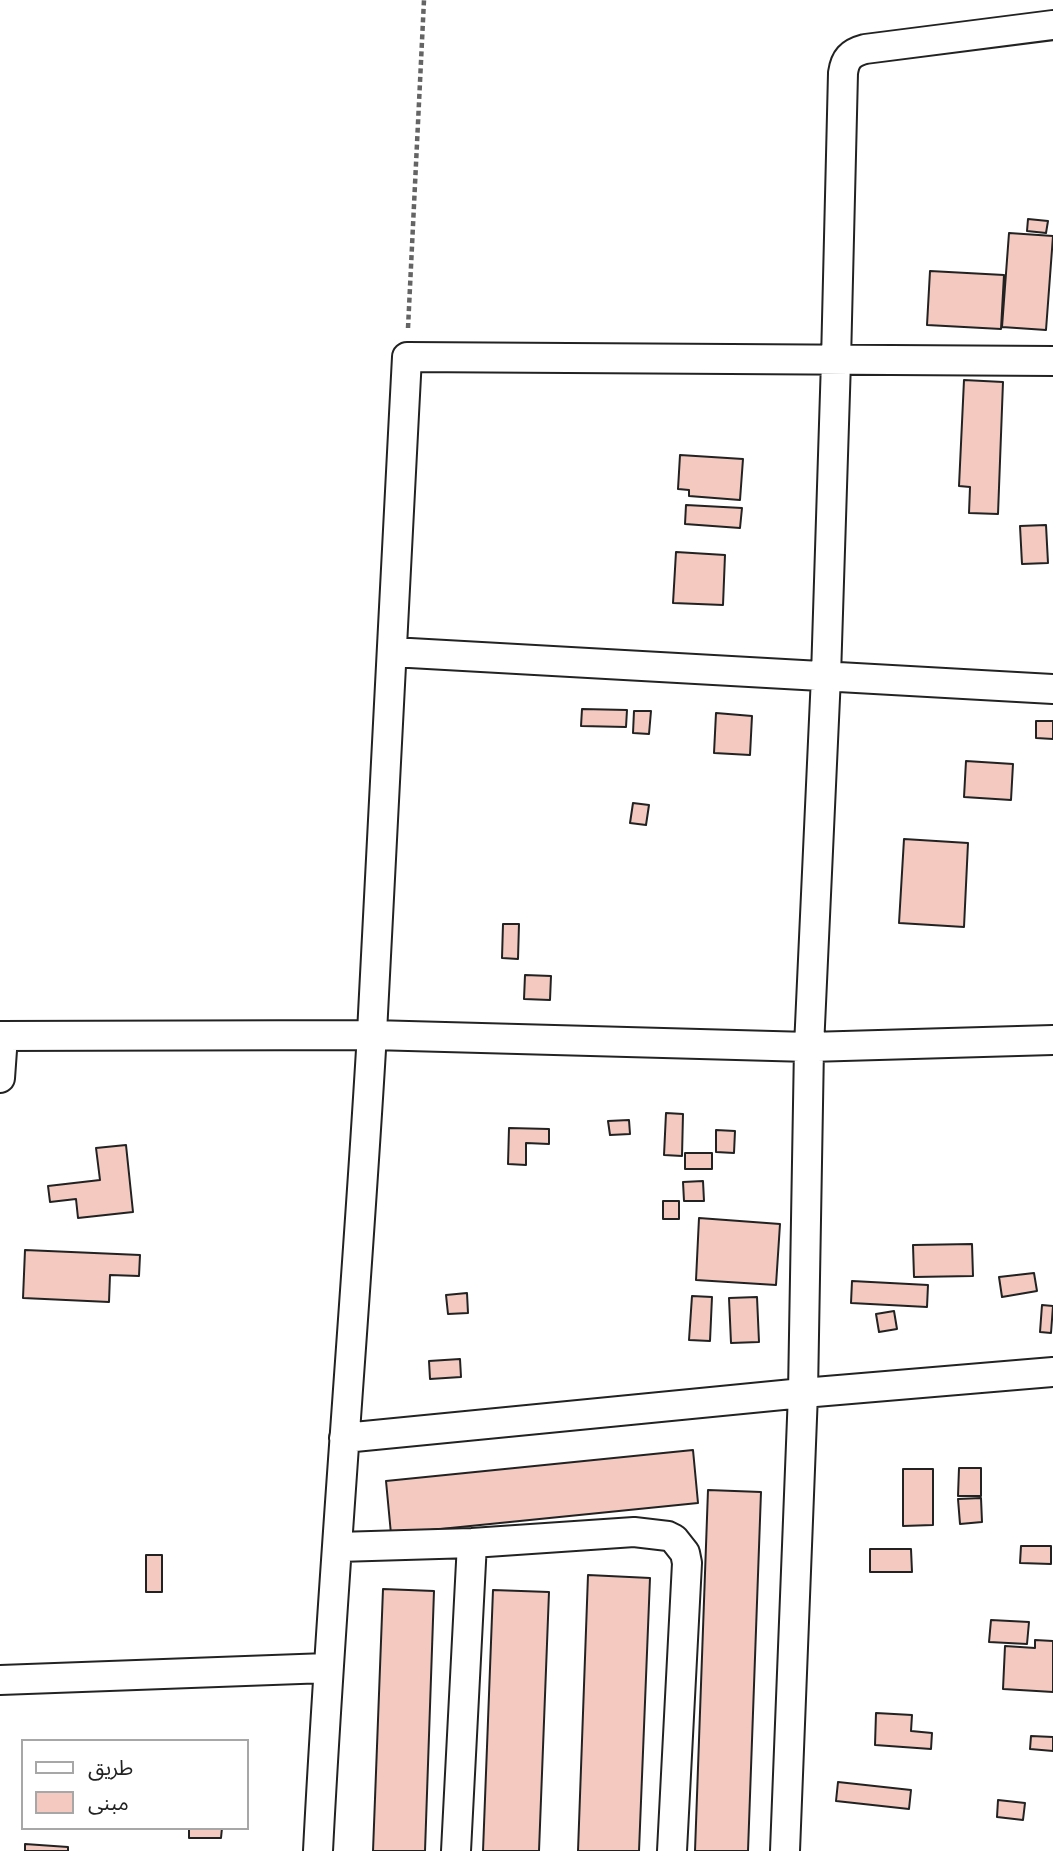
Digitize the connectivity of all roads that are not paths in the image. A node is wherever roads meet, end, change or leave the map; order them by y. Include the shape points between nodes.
1 (1053, 25) edge
2 (836, 361) junction
3 (1053, 361) edge
4 (392, 652) junction
5 (826, 676) junction
6 (1053, 689) edge
7 (372, 1035) junction
8 (1, 1036) edge
9 (1053, 1040) edge
10 (809, 1047) junction
11 (0, 1078) edge
12 (1053, 1372) edge
13 (803, 1393) junction
14 (344, 1438) junction
15 (472, 1543) junction
16 (338, 1547) junction
17 (327, 1668) junction
18 (0, 1680) edge
19 (318, 1851) edge
20 (456, 1851) edge
21 (672, 1851) edge
22 (785, 1851) edge

1 - 2 street via 865,49 847,58
2 - 3 street
2 - 4 street via 407,356
2 - 5 street
4 - 5 street
4 - 7 street
5 - 6 street
5 - 10 street
7 - 8 street
7 - 10 street
7 - 14 street
8 - 11 street
9 - 10 street
10 - 13 street
12 - 13 street
13 - 14 street
13 - 22 street
14 - 16 street
15 - 16 street
15 - 20 street
15 - 21 street via 634,1532 668,1536 681,1545 687,1563
16 - 17 street
17 - 18 street
17 - 19 street

